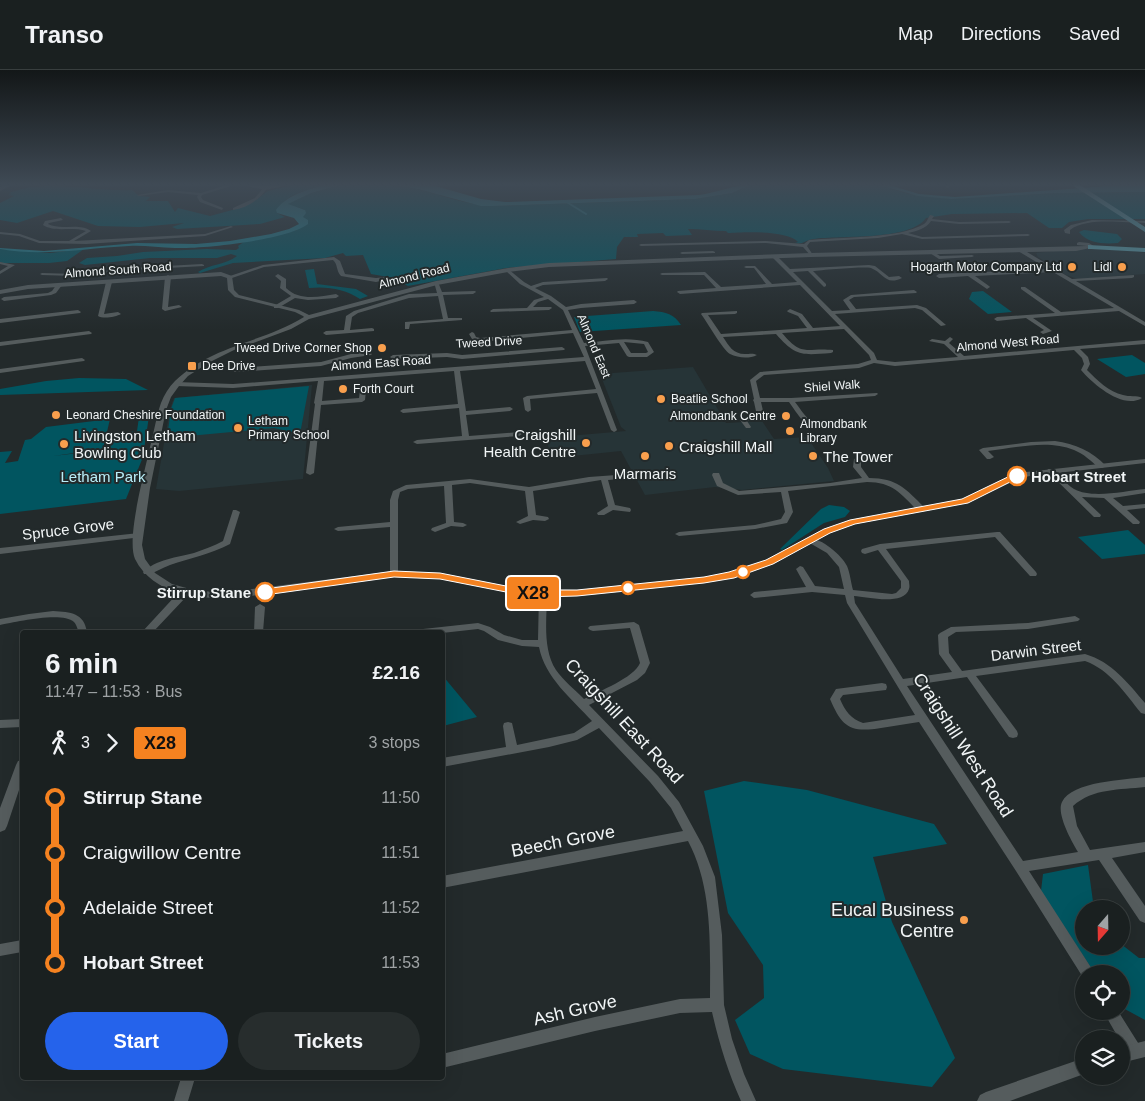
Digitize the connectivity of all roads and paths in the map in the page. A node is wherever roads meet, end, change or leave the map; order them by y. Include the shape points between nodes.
1 (1, 233) edge
2 (85, 233) edge
3 (211, 233) edge
4 (901, 233) edge
5 (902, 233) edge
6 (1068, 233) edge
7 (1028, 235) dead end
8 (71, 241) junction
9 (1145, 243) edge
10 (692, 244) junction
11 (1085, 245) junction
12 (640, 246) dead end
13 (805, 246) junction
14 (1020, 250) junction
15 (1145, 250) edge
16 (697, 252) junction
17 (713, 252) dead end
18 (932, 252) junction
19 (682, 253) dead end
20 (811, 255) junction
21 (972, 256) dead end
22 (775, 257) junction
23 (0, 263) edge
24 (202, 265) dead end
25 (746, 267) dead end
26 (140, 269) junction
27 (508, 270) junction
28 (808, 270) junction
29 (1055, 270) junction
30 (789, 271) junction
31 (0, 272) edge
32 (42, 274) dead end
33 (662, 274) dead end
34 (969, 274) junction
35 (939, 276) dead end
36 (1132, 276) dead end
37 (230, 277) junction
38 (168, 278) junction
39 (277, 278) dead end
40 (899, 278) dead end
41 (387, 279) dead end
42 (606, 279) dead end
43 (136, 280) junction
44 (1071, 280) junction
45 (109, 282) junction
46 (436, 283) junction
47 (801, 283) junction
48 (59, 285) junction
49 (770, 285) junction
50 (824, 285) dead end
51 (987, 287) dead end
52 (530, 288) junction
53 (719, 288) junction
54 (1023, 288) dead end
55 (0, 292) edge
56 (474, 292) dead end
57 (680, 292) dead end
58 (914, 292) dead end
59 (441, 294) junction
60 (295, 296) junction
61 (336, 296) dead end
62 (1034, 296) junction
63 (1047, 296) dead end
64 (549, 297) junction
65 (4, 299) dead end
66 (634, 302) dead end
67 (178, 307) dead end
68 (276, 307) junction
69 (549, 308) dead end
70 (529, 309) junction
71 (565, 309) junction
72 (1122, 310) junction
73 (493, 311) dead end
74 (790, 311) dead end
75 (854, 311) junction
76 (78, 312) dead end
77 (735, 312) dead end
78 (831, 313) junction
79 (118, 314) dead end
80 (697, 314) dead end
81 (704, 314) junction
82 (1060, 314) junction
83 (1028, 316) junction
84 (307, 318) junction
85 (460, 319) dead end
86 (997, 319) dead end
87 (446, 320) junction
88 (0, 321) edge
89 (1143, 322) edge
90 (943, 325) dead end
91 (845, 327) junction
92 (407, 328) dead end
93 (811, 329) junction
94 (372, 330) dead end
95 (347, 331) junction
96 (576, 331) junction
97 (326, 332) dead end
98 (778, 332) junction
99 (1043, 332) dead end
100 (89, 333) dead end
101 (472, 334) dead end
102 (719, 336) junction
103 (932, 341) dead end
104 (621, 342) junction
105 (1145, 342) edge
106 (0, 344) edge
107 (582, 345) junction
108 (562, 348) dead end
109 (1074, 348) junction
110 (830, 351) dead end
111 (369, 354) dead end
112 (754, 355) dead end
113 (417, 356) junction
114 (393, 358) dead end
115 (963, 358) junction
116 (587, 359) junction
117 (82, 360) dead end
118 (874, 361) junction
119 (284, 366) junction
120 (457, 369) junction
121 (235, 370) dead end
122 (0, 371) edge
123 (418, 372) junction
124 (321, 379) junction
125 (279, 382) junction
126 (176, 384) junction
127 (363, 390) dead end
128 (600, 391) junction
129 (875, 394) dead end
130 (1139, 398) dead end
131 (756, 400) junction
132 (791, 400) junction
133 (318, 403) junction
134 (510, 409) dead end
135 (462, 410) junction
136 (528, 410) dead end
137 (403, 411) dead end
138 (770, 416) dead end
139 (761, 417) junction
140 (837, 426) dead end
141 (748, 427) dead end
142 (614, 430) dead end
143 (519, 434) dead end
144 (466, 438) junction
145 (417, 442) dead end
146 (887, 456) dead end
147 (990, 457) dead end
148 (1145, 461) edge
149 (1102, 466) junction
150 (1051, 471) junction
151 (310, 473) dead end
152 (630, 476) dead end
153 (716, 476) dead end
154 (604, 478) junction
155 (867, 480) junction
156 (448, 483) junction
157 (530, 489) junction
158 (784, 490) junction
159 (1072, 491) junction
160 (1145, 491) edge
161 (1106, 495) junction
162 (1144, 506) edge
163 (612, 507) junction
164 (921, 509) junction
165 (1121, 509) junction
166 (627, 510) dead end
167 (236, 512) dead end
168 (601, 513) dead end
169 (1097, 514) dead end
170 (532, 517) junction
171 (545, 519) dead end
172 (520, 522) dead end
173 (1136, 522) dead end
174 (394, 524) junction
175 (450, 524) junction
176 (463, 525) dead end
177 (338, 529) dead end
178 (436, 530) dead end
179 (139, 534) junction
180 (679, 534) dead end
181 (811, 540) junction
182 (880, 548) junction
183 (865, 550) dead end
184 (0, 551) edge
185 (800, 569) dead end
186 (147, 572) junction
187 (394, 574) junction
188 (1033, 574) dead end
189 (812, 589) junction
190 (848, 591) junction
191 (185, 592) junction
192 (543, 594) junction
193 (754, 595) dead end
194 (260, 607) dead end
195 (1075, 619) dead end
196 (0, 622) edge
197 (593, 628) dead end
198 (83, 630) edge
199 (149, 630) edge
200 (258, 630) edge
201 (441, 630) edge
202 (541, 644) junction
203 (964, 674) junction
204 (901, 683) junction
205 (882, 687) dead end
206 (582, 704) junction
207 (1145, 710) edge
208 (922, 718) junction
209 (599, 722) junction
210 (20, 723) edge
211 (0, 724) edge
212 (508, 726) dead end
213 (1013, 734) dead end
214 (512, 749) junction
215 (445, 762) edge
216 (20, 776) edge
217 (1145, 782) edge
218 (0, 826) edge
219 (691, 835) junction
220 (1145, 847) edge
221 (1103, 855) junction
222 (1088, 857) junction
223 (1020, 867) junction
224 (445, 881) edge
225 (1145, 917) edge
226 (20, 946) edge
227 (0, 950) edge
228 (1081, 965) edge
229 (717, 1005) junction
230 (1115, 1020) edge
231 (1134, 1051) edge
232 (445, 1060) edge
233 (1075, 1069) edge
234 (187, 1080) edge
235 (181, 1101) edge
236 (748, 1101) edge
237 (986, 1101) edge

1 - 8 street via 39,242
2 - 8 street
3 - 8 street
4 - 13 street via 809,241
5 - 7 street via 922,238
6 - 11 street
9 - 11 main road via 1132,246
10 - 12 street
10 - 13 street via 766,242
10 - 16 street
11 - 14 street, Almond Road
11 - 15 main road
13 - 20 street
14 - 18 street, Almond Road
14 - 29 street
16 - 17 street
16 - 19 street
18 - 20 street, Almond Road
18 - 21 street via 939,258
20 - 22 street, Almond Road
22 - 27 street, Almond Road via 586,262
22 - 30 street
23 - 31 street via 13,265
24 - 26 street
25 - 49 street via 755,267
26 - 32 street via 75,275
26 - 43 street
27 - 46 street, Almond Road
27 - 52 street, Almond East
28 - 30 street
28 - 40 street via 869,266 888,278
28 - 50 street
29 - 34 street
29 - 44 street
30 - 47 street
33 - 53 street via 705,273
34 - 35 street
34 - 51 street
36 - 44 street
37 - 38 street, Almond South Road via 216,274
37 - 41 street via 263,266 334,258 344,275 375,282
37 - 68 street via 231,290 236,296
38 - 43 street, Almond South Road
38 - 67 street via 165,310
39 - 60 street via 284,280 283,288
42 - 52 street
43 - 45 street, Almond South Road
44 - 72 street
45 - 48 street, Almond South Road
45 - 79 street via 100,319
46 - 59 street
46 - 84 street, Almond Road
47 - 49 street
47 - 78 street
48 - 55 street, Almond South Road
48 - 65 street via 52,293
49 - 53 street
52 - 64 street, Almond East
53 - 57 street
54 - 62 street
56 - 59 street
58 - 75 street via 854,296 846,300
59 - 87 street
59 - 95 street via 409,296 356,312 349,316
60 - 61 street
60 - 68 street
62 - 63 street
62 - 82 street
64 - 70 street via 536,301
64 - 71 street, Almond East
66 - 71 street
68 - 84 street via 298,311
69 - 70 street
70 - 73 street
71 - 96 street, Almond East
72 - 82 street
72 - 89 street
74 - 93 street via 800,315
75 - 78 street
75 - 90 street via 915,306 924,309
76 - 88 street via 68,316
77 - 81 street
78 - 91 street
80 - 81 street
81 - 102 street
82 - 83 street
83 - 86 street
83 - 99 street via 1049,331
84 - 126 street, Almond Road via 204,362
85 - 87 street
87 - 92 street via 408,323
91 - 93 street
91 - 118 street via 872,354
93 - 98 street
94 - 95 street
95 - 97 street
96 - 101 street, Tweed Drive via 480,340
96 - 107 street, Almond East
98 - 102 street
98 - 110 street via 792,350 800,353
100 - 106 street
102 - 112 street via 730,352 741,356
103 - 115 street via 948,341
104 - 104 street via 644,341 651,352 629,355
104 - 107 street
105 - 109 street, Almond West Road
107 - 116 street, Almond East
108 - 113 street, Tweed Drive via 462,357 447,354
109 - 115 street, Almond West Road
109 - 130 street via 1085,357 1087,364 1084,370 1110,392 1125,399
111 - 119 street via 321,364
113 - 114 street, Tweed Drive
113 - 123 street
115 - 118 street, Almond West Road via 895,364
116 - 120 street, Almond East Road
116 - 128 street, Almond East
117 - 122 street via 71,364
118 - 131 street, Almond West Road via 860,366 762,373 753,380
119 - 121 street
119 - 125 street
120 - 123 street, Almond East Road
120 - 135 street
123 - 124 street, Almond East Road
124 - 125 street, Almond East Road
124 - 133 street
125 - 126 street, Almond East Road via 232,386
126 - 179 street, Almond Road via 162,410
127 - 133 street via 362,400
128 - 136 street via 529,396 526,398
128 - 142 street, Almond East
129 - 132 street, Shiel Walk
131 - 132 street, Shiel Walk
131 - 139 street, Almond West Road
132 - 140 street, Shiel Walk via 811,426
133 - 151 street
134 - 135 street
135 - 137 street
135 - 144 street
138 - 139 street
139 - 141 street via 743,420
143 - 144 street
144 - 145 street
146 - 155 street via 857,461 857,467
147 - 149 street via 983,450 1066,444 1078,448
148 - 149 street
149 - 150 street
150 - 159 street
150 - 164 street via 1020,475 975,498
152 - 154 street
153 - 158 street via 720,484 738,493
154 - 157 street
154 - 163 street
155 - 158 street
155 - 164 street via 880,480 899,487
156 - 157 street via 470,482
156 - 174 street via 406,487 397,491
156 - 175 street
157 - 170 street
158 - 180 street via 789,512 784,521
159 - 161 street
159 - 169 street
160 - 161 street
161 - 165 street
162 - 165 street
163 - 166 street
163 - 168 street
164 - 181 street via 853,522
165 - 173 street
167 - 186 street via 227,542 211,551 173,560
170 - 171 street
170 - 172 street
174 - 177 street
174 - 187 street
175 - 176 street
175 - 178 street
179 - 184 street, Spruce Grove
179 - 186 street, Almond Road via 139,557
181 - 190 street, Craigshill West Road via 830,551 844,566
181 - 192 street via 770,562 731,575 664,585
182 - 183 street
182 - 188 street via 997,534
182 - 190 street via 905,581 905,589 892,597
185 - 189 street
186 - 191 street via 166,585
187 - 191 street via 231,596
187 - 192 street via 440,576
189 - 190 street
189 - 193 street
190 - 204 street, Craigshill West Road via 851,602
191 - 199 street
192 - 202 street, Craigshill East Road
194 - 200 street
195 - 203 street, Darwin Street via 1028,626 954,629 943,635 944,654
196 - 198 street via 60,614 79,621
197 - 206 street via 634,626 645,663 634,677
201 - 202 street via 478,626 502,638
202 - 206 street, Craigshill East Road via 553,674
203 - 204 street, Darwin Street
203 - 207 street, Darwin Street via 1085,657 1110,669
203 - 213 street, Darwin Street
204 - 208 street, Craigshill West Road
205 - 208 street via 840,692 835,699 842,716 855,726 863,727
206 - 209 street, Craigshill East Road
208 - 223 street, Craigshill West Road
209 - 214 street via 577,736
209 - 219 street, Craigshill East Road via 654,779 675,805
210 - 211 street
212 - 214 street
214 - 215 street
216 - 218 street
217 - 222 street via 1088,789 1067,804 1071,830
219 - 224 street, Beech Grove
219 - 229 street, Craigshill East Road via 709,877 716,935
220 - 221 street
221 - 222 street
221 - 225 street
222 - 223 street
223 - 228 street, Craigshill West Road
226 - 227 street
229 - 232 street, Ash Grove via 680,1006
229 - 236 street, Craigshill East Road via 725,1040
230 - 231 street
233 - 237 street
234 - 235 street

